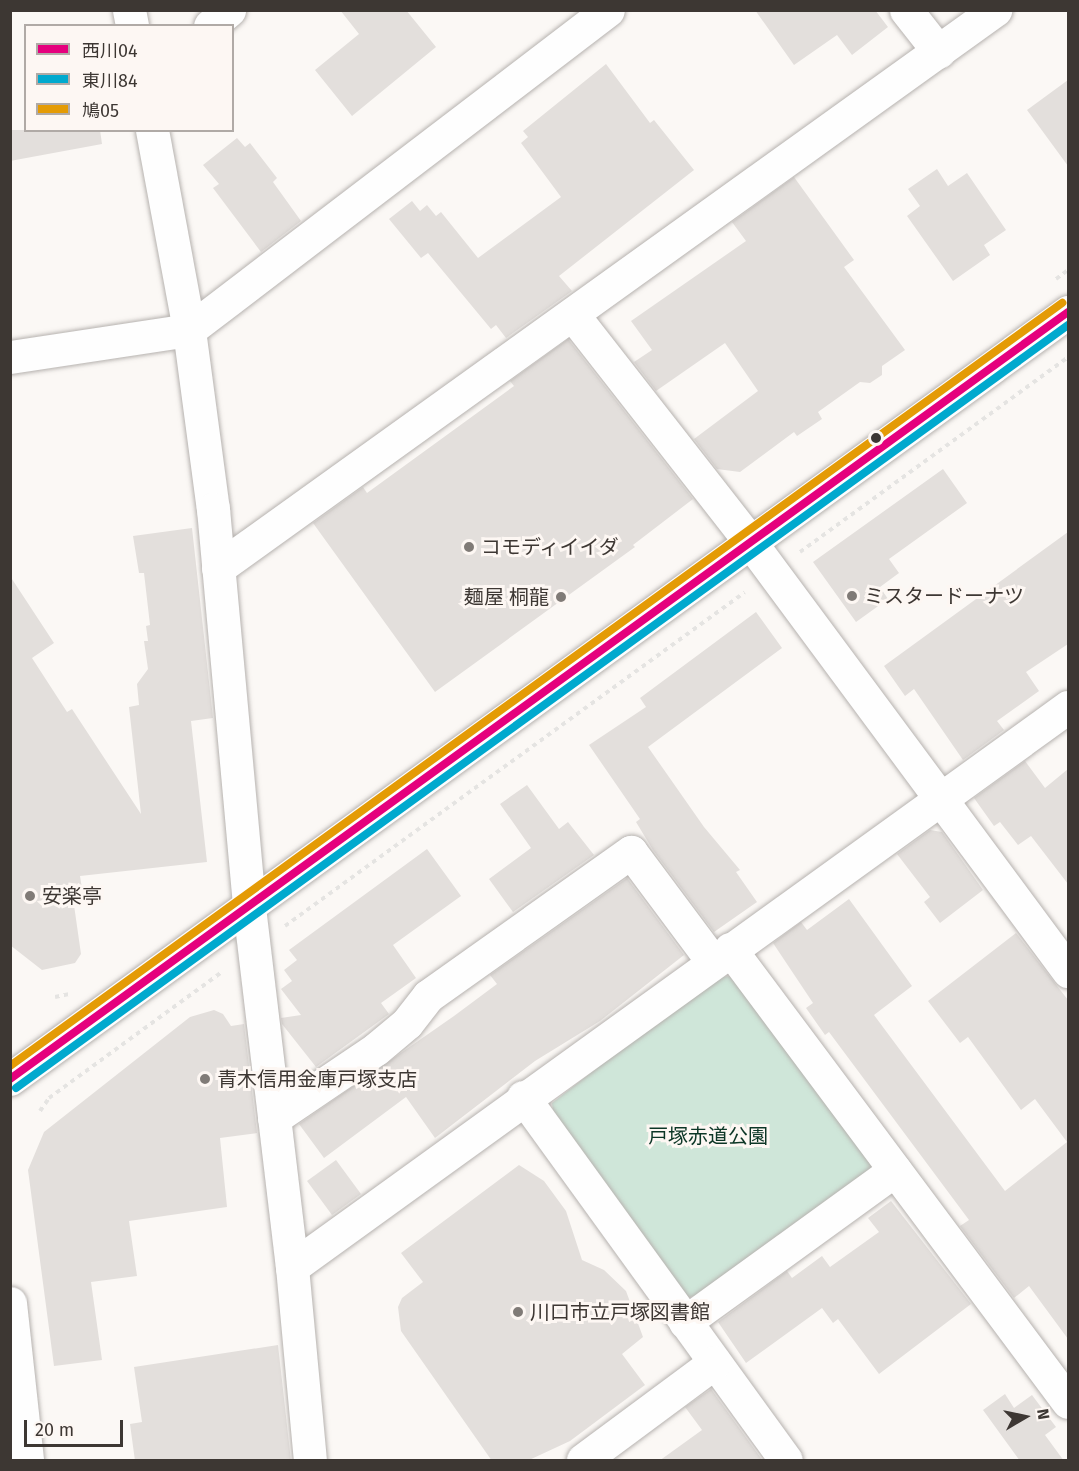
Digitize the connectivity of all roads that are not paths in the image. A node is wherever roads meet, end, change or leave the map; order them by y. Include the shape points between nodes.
1 (229, 10) edge
2 (608, 10) edge
3 (906, 10) edge
4 (995, 10) edge
5 (212, 24) edge
6 (939, 52) junction
7 (152, 132) edge
8 (1068, 312) edge
9 (573, 315) junction
10 (189, 330) junction
11 (10, 357) edge
12 (750, 543) junction
13 (218, 568) junction
14 (1068, 706) edge
15 (940, 798) junction
16 (249, 907) junction
17 (721, 956) junction
18 (1068, 971) edge
19 (10, 1079) edge
20 (523, 1097) junction
21 (274, 1118) junction
22 (895, 1170) junction
23 (292, 1267) junction
24 (10, 1303) edge
25 (685, 1322) junction
26 (715, 1362) junction
27 (1068, 1402) edge
28 (27, 1461) edge
29 (310, 1461) edge
30 (583, 1461) edge
31 (786, 1461) edge

1 - 5 street
2 - 10 street
3 - 6 street
4 - 6 street
6 - 9 street
7 - 10 street
8 - 12 street
9 - 12 street
9 - 13 street
10 - 11 street
10 - 13 street
12 - 15 street
12 - 16 street
13 - 16 street
14 - 15 street
15 - 17 street
15 - 18 street
16 - 19 street
16 - 21 street
17 - 20 street
17 - 21 street via 631,852 429,996 407,1023 376,1049
17 - 22 street
20 - 23 street
20 - 25 street
21 - 23 street
22 - 25 street
22 - 27 street
23 - 29 street
24 - 28 street
25 - 26 street
26 - 30 street
26 - 31 street

